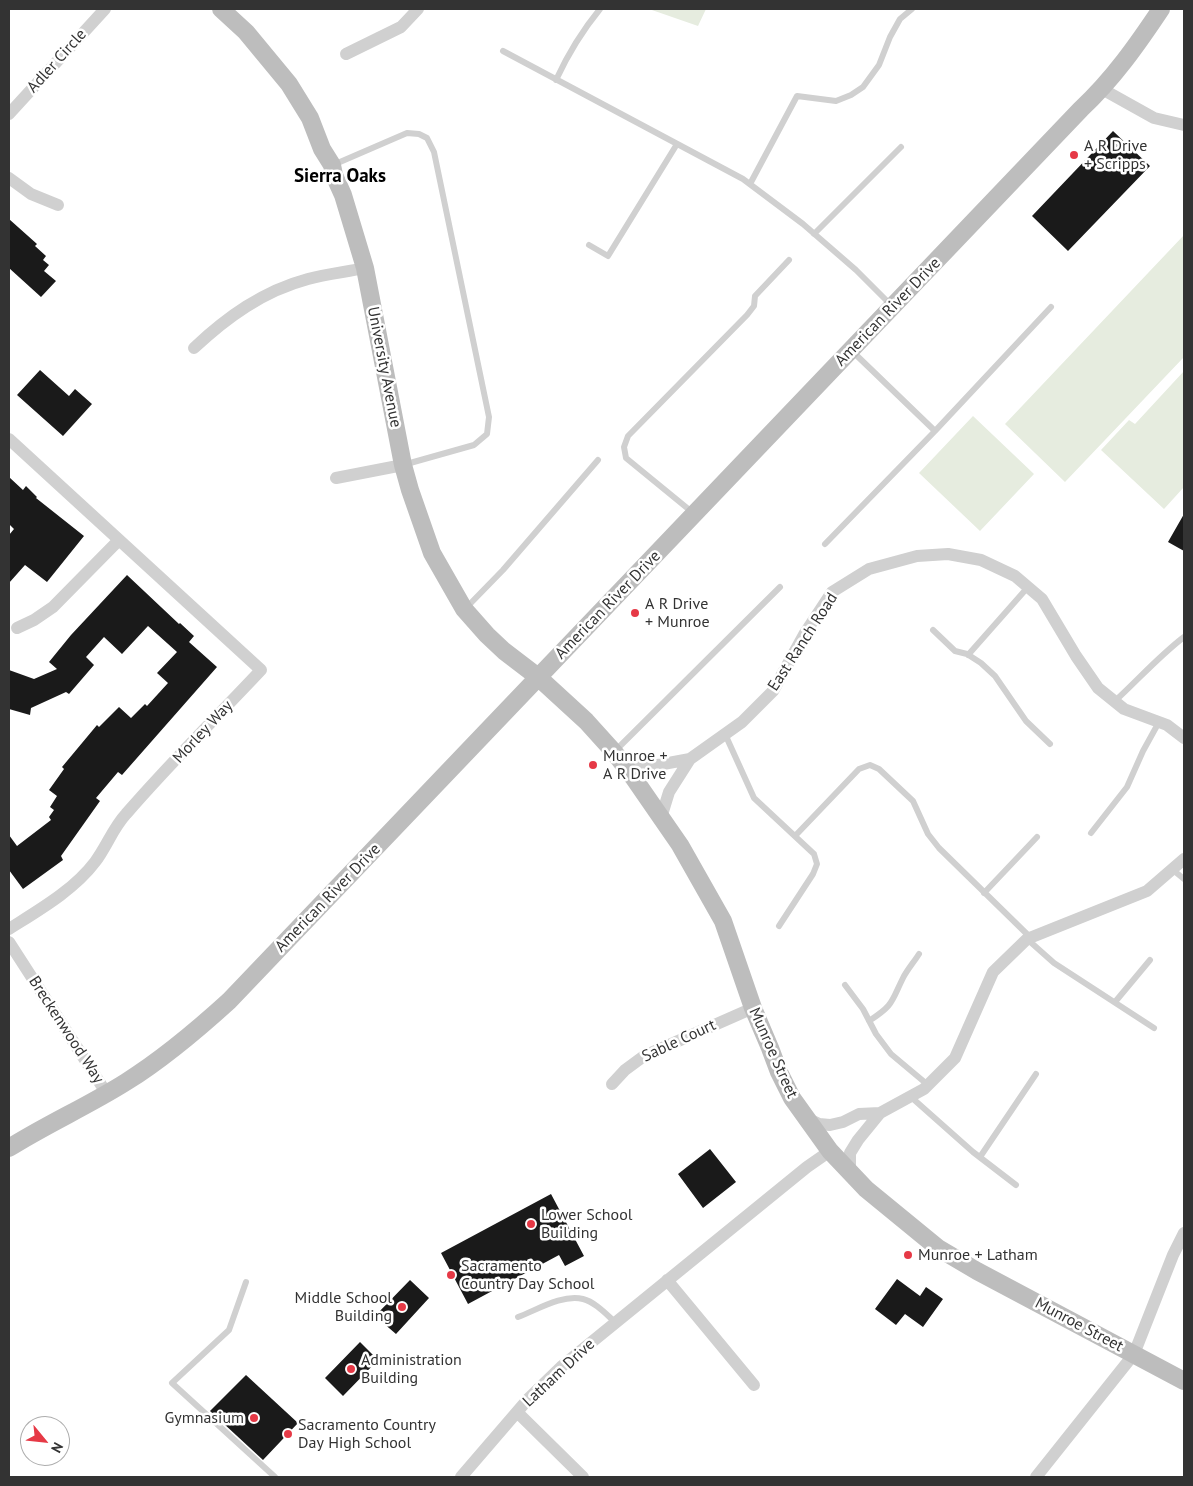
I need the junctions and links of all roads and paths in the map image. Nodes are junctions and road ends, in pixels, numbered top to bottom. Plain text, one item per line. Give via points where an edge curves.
1 (105, 9) edge
2 (221, 9) edge
3 (418, 9) edge
4 (600, 9) edge
5 (912, 9) edge
6 (1161, 9) edge
7 (503, 51) dead end
8 (346, 54) dead end
9 (556, 80) junction
10 (1102, 89) junction
11 (9, 114) edge
12 (1184, 125) edge
13 (677, 144) junction
14 (901, 147) dead end
15 (332, 165) junction
16 (9, 178) edge
17 (750, 184) junction
18 (58, 205) dead end
19 (814, 234) junction
20 (589, 245) dead end
21 (789, 260) dead end
22 (365, 268) junction
23 (893, 306) junction
24 (1051, 307) dead end
25 (194, 348) dead end
26 (851, 350) junction
27 (934, 431) junction
28 (9, 439) edge
29 (598, 460) dead end
30 (403, 466) junction
31 (336, 478) dead end
32 (695, 514) junction
33 (119, 540) junction
34 (825, 544) dead end
35 (780, 587) dead end
36 (1028, 587) junction
37 (464, 609) junction
38 (17, 628) dead end
39 (932, 630) dead end
40 (1184, 637) edge
41 (968, 655) junction
42 (538, 677) junction
43 (1115, 701) junction
44 (1159, 722) junction
45 (725, 734) junction
46 (1184, 738) edge
47 (1050, 744) dead end
48 (618, 758) junction
49 (690, 759) junction
50 (661, 818) junction
51 (1091, 833) dead end
52 (795, 836) junction
53 (1037, 837) dead end
54 (1184, 859) edge
55 (1173, 870) junction
56 (1184, 878) edge
57 (984, 893) junction
58 (779, 926) dead end
59 (9, 929) edge
60 (1029, 938) junction
61 (9, 942) edge
62 (919, 954) dead end
63 (1150, 960) dead end
64 (845, 985) dead end
65 (1115, 1002) junction
66 (752, 1008) junction
67 (869, 1020) junction
68 (1154, 1028) dead end
69 (1036, 1074) dead end
70 (612, 1084) dead end
71 (928, 1085) junction
72 (107, 1094) junction
73 (911, 1096) junction
74 (880, 1113) junction
75 (806, 1118) junction
76 (9, 1148) edge
77 (830, 1151) junction
78 (980, 1157) junction
79 (850, 1172) junction
80 (1016, 1185) dead end
81 (1184, 1233) edge
82 (667, 1280) junction
83 (246, 1282) dead end
84 (518, 1317) dead end
85 (615, 1322) junction
86 (1134, 1354) junction
87 (1184, 1381) edge
88 (754, 1385) dead end
89 (517, 1412) junction
90 (275, 1477) edge
91 (461, 1477) edge
92 (583, 1477) edge
93 (1036, 1477) edge

1 - 11 street, Adler Circle
2 - 15 street, University Avenue via 246,32 289,84 310,118
3 - 8 street via 401,27
4 - 9 lane via 568,54
5 - 17 lane via 900,19 879,65 863,87 836,102 797,96
6 - 10 street, American River Drive
7 - 9 lane
9 - 13 lane
10 - 12 street via 1154,118
10 - 23 street, American River Drive
13 - 17 lane
13 - 20 lane via 608,256
14 - 19 lane
15 - 22 street, University Avenue
15 - 30 lane via 407,134 428,138 434,152 489,426 487,434 474,445
16 - 18 street via 31,194
17 - 19 lane
19 - 23 lane
21 - 32 lane via 755,296 754,306 747,315 628,436 624,447 626,458
22 - 25 street via 309,278 260,298 215,328
22 - 30 street, University Avenue
23 - 26 street, American River Drive
24 - 27 lane
26 - 27 lane
26 - 32 street, American River Drive
27 - 34 lane
28 - 33 street, Morley Way
29 - 37 lane via 503,570
30 - 31 street
30 - 37 street, University Avenue via 432,553
32 - 42 street, American River Drive
33 - 38 street via 53,607
33 - 59 street, Morley Way via 261,670 124,815 87,872
35 - 48 lane
36 - 41 lane
36 - 43 street, East Ranch Road via 1042,599 1098,688
36 - 45 street, East Ranch Road via 1015,576 981,560 948,554 917,556 869,569 832,592 773,691
37 - 42 street, University Avenue via 504,651
39 - 41 lane via 955,651
40 - 43 lane
41 - 47 lane via 994,676 1026,721
42 - 48 street, Munroe Street via 586,721
42 - 72 street, American River Drive via 229,1001 158,1061
43 - 44 street, East Ranch Road via 1124,709
44 - 46 street, East Ranch Road
44 - 51 lane via 1127,787
45 - 49 street, East Ranch Road
45 - 52 lane via 754,798
48 - 49 street, East Ranch Road via 638,767
48 - 50 street, Munroe Street
49 - 50 street, East Ranch Road via 670,792
50 - 66 street, Munroe Street via 723,922
52 - 57 lane via 859,769 870,765 879,769 913,801 924,827 939,848
52 - 58 lane via 814,854 818,864
53 - 57 lane
54 - 55 street
55 - 56 lane
55 - 60 street via 1147,891
57 - 60 lane
60 - 65 lane via 1054,963
60 - 71 street via 993,972 955,1058
61 - 72 street, Breckenwood Way
62 - 67 lane via 903,977 894,1000 884,1012
63 - 65 lane
64 - 67 lane
65 - 68 lane
66 - 70 street, Sable Court via 644,1056
66 - 75 street, Munroe Street via 779,1072
67 - 71 lane via 891,1054
69 - 78 lane
71 - 73 street
72 - 76 street, American River Drive
73 - 74 street
73 - 78 lane
74 - 75 street via 859,1114 830,1125
74 - 79 street via 850,1153
75 - 77 street, Munroe Street
77 - 79 street, Munroe Street
77 - 82 street, Latham Drive
78 - 80 lane
79 - 86 street, Munroe Street via 938,1248
81 - 86 street
82 - 85 street, Latham Drive
82 - 88 street
83 - 90 lane via 229,1330 172,1382
84 - 85 lane via 564,1299 584,1299
85 - 89 street, Latham Drive via 560,1367
86 - 87 street, Munroe Street
86 - 93 street
89 - 91 street, Latham Drive
89 - 92 street

